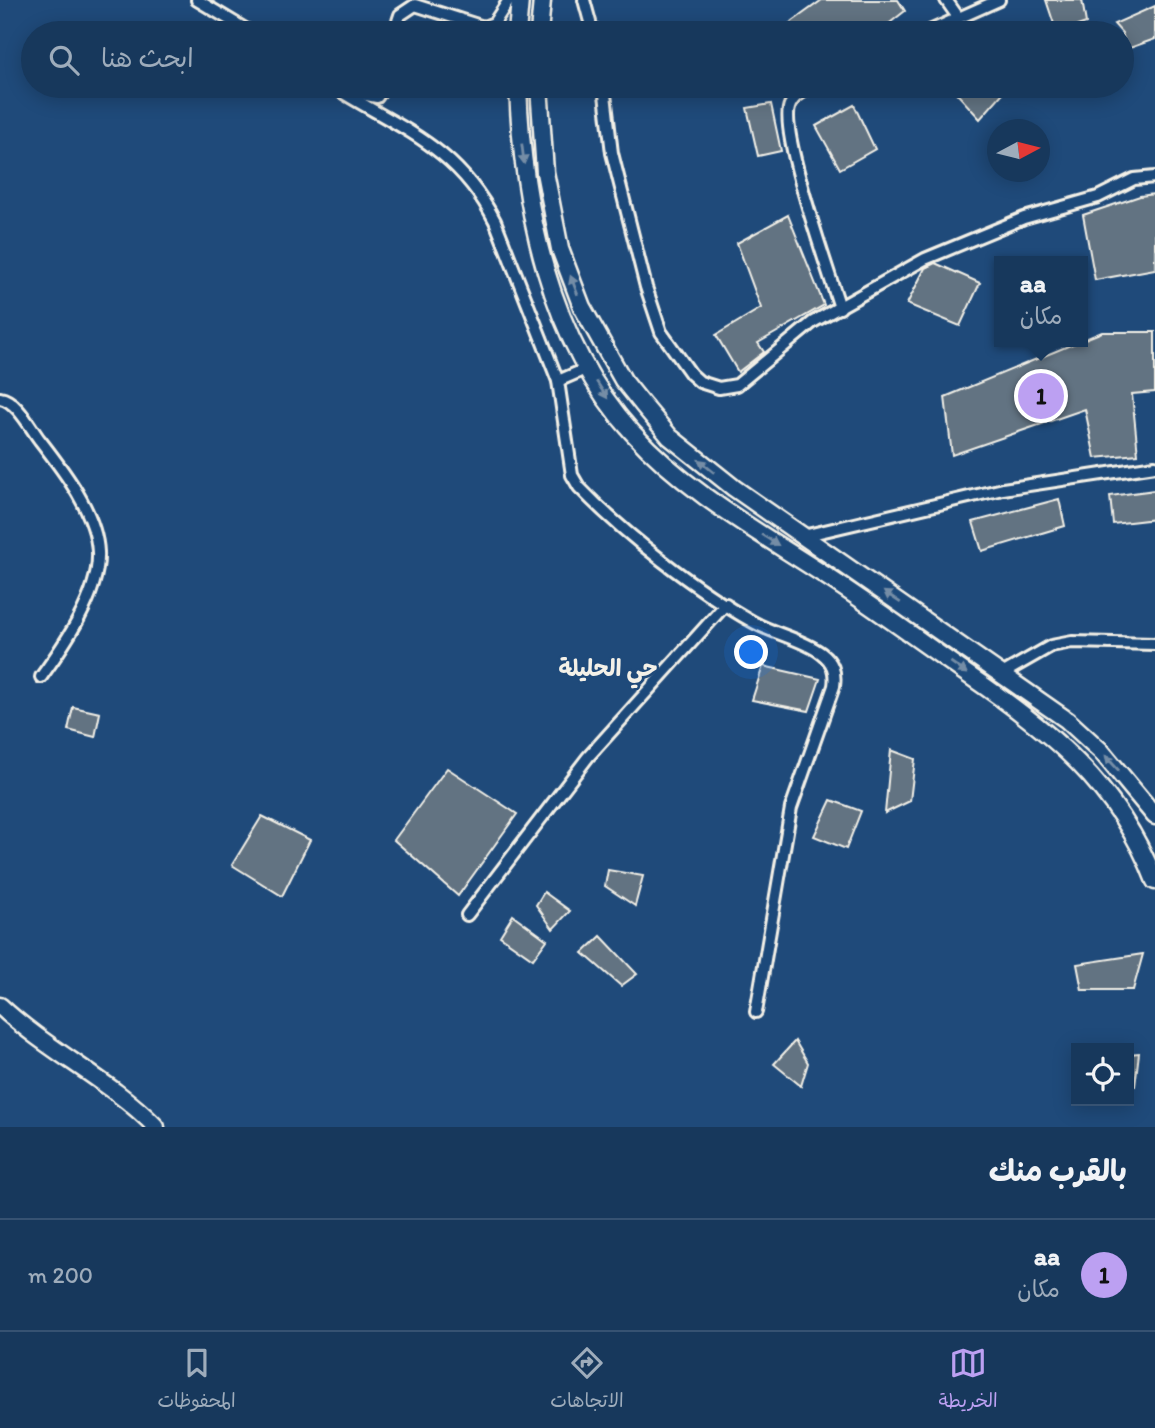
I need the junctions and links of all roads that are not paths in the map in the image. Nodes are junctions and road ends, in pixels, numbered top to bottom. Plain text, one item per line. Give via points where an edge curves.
1 (197, 0) edge
2 (509, 0) edge
3 (520, 0) edge
4 (542, 0) edge
5 (946, 0) edge
6 (999, 0) edge
7 (587, 1) edge
8 (958, 18) junction
9 (232, 21) edge
10 (398, 21) edge
11 (465, 21) edge
12 (495, 21) edge
13 (518, 21) edge
14 (540, 21) edge
15 (591, 21) edge
16 (951, 21) edge
17 (354, 98) edge
18 (519, 98) edge
19 (540, 98) edge
20 (605, 98) edge
21 (795, 98) edge
22 (1155, 177) edge
23 (840, 308) junction
24 (588, 368) junction
25 (558, 381) junction
26 (0, 398) edge
27 (1155, 467) edge
28 (803, 536) junction
29 (726, 604) junction
30 (1155, 644) edge
31 (1002, 674) junction
32 (41, 677) dead end
33 (1155, 816) edge
34 (1155, 881) edge
35 (467, 915) dead end
36 (0, 1006) edge
37 (756, 1012) dead end
38 (156, 1127) edge

1 - 9 street
2 - 12 street
3 - 13 main road
4 - 14 main road
5 - 8 street
6 - 8 street
7 - 15 street
8 - 16 street
10 - 11 street via 415,5
17 - 25 street via 452,160 467,176 495,221
18 -> 24 main road via 526,181 538,244 552,293
28 -> 19 main road via 670,437 623,380 582,307 560,249 545,172
20 - 23 street via 612,153 646,287 661,332 691,374 710,386 728,388 813,322
21 - 23 street via 790,104 789,135
22 - 23 street via 1134,178 1098,197 967,240
24 - 25 street
24 -> 34 main road via 631,432 708,498 1031,717 1091,776 1114,806
25 - 29 street via 574,480 654,554
26 - 32 street via 12,403 50,453 78,496 96,541 96,570 71,635
27 - 28 street via 1003,489
31 -> 28 main road
29 - 35 street via 588,757
29 - 37 street via 765,629 822,653 835,671 834,686 791,808
30 - 31 street via 1072,642 1051,646
33 -> 31 main road via 1102,752
36 - 38 main road

